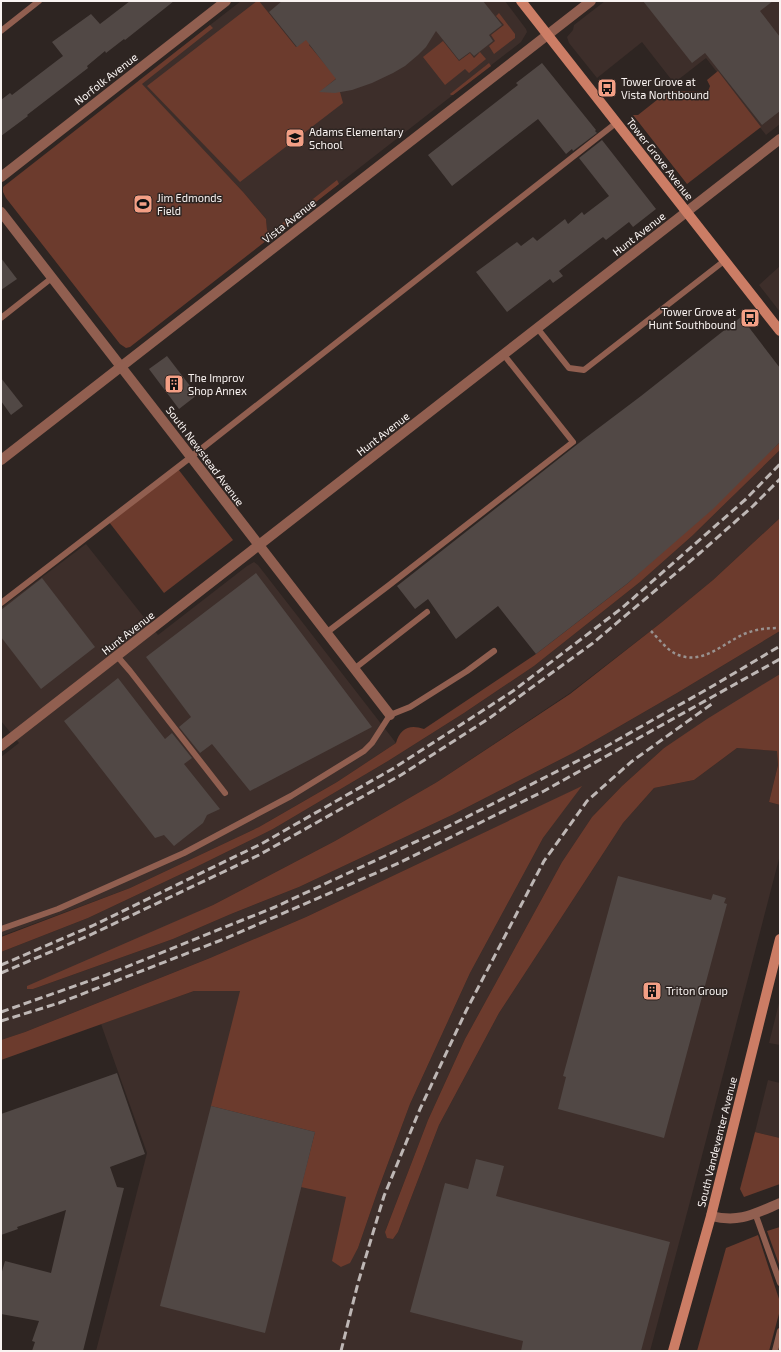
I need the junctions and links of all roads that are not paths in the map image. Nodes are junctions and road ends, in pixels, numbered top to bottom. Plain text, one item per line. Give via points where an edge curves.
1 (39, 1) edge
2 (226, 1) edge
3 (521, 1) edge
4 (591, 1) edge
5 (1, 31) edge
6 (548, 34) junction
7 (616, 123) junction
8 (780, 139) edge
9 (1, 177) edge
10 (1, 212) edge
11 (686, 213) junction
12 (724, 260) junction
13 (53, 277) junction
14 (1, 318) edge
15 (538, 329) junction
16 (780, 332) edge
17 (504, 355) junction
18 (122, 367) junction
19 (191, 456) junction
20 (1, 460) edge
21 (259, 546) junction
22 (1, 603) edge
23 (427, 612) dead end
24 (326, 633) junction
25 (494, 651) dead end
26 (117, 656) junction
27 (354, 669) junction
28 (390, 715) junction
29 (1, 746) edge
30 (225, 794) dead end
31 (1, 929) edge
32 (780, 939) edge
33 (780, 1203) edge
34 (755, 1213) junction
35 (711, 1216) junction
36 (780, 1283) edge
37 (780, 1331) edge
38 (673, 1351) edge
39 (775, 1351) edge

1 - 5 lane
2 - 9 street, Norfolk Avenue
3 - 6 street, Tower Grove Avenue
4 - 6 street, Vista Avenue
6 - 7 street, Tower Grove Avenue
6 - 18 street, Vista Avenue
7 - 11 street, Tower Grove Avenue
7 - 19 lane
8 - 11 street, Hunt Avenue
10 - 13 street, South Newstead Avenue
11 - 12 street, Tower Grove Avenue
11 - 15 street, Hunt Avenue
12 - 15 lane via 584,370 568,368
12 - 16 street, Tower Grove Avenue
13 - 14 lane
13 - 18 street, South Newstead Avenue
15 - 17 street, Hunt Avenue
17 - 21 street, Hunt Avenue
17 - 24 lane via 573,442
18 - 19 street, South Newstead Avenue
18 - 20 street, Vista Avenue
19 - 21 street, South Newstead Avenue
19 - 22 lane
21 - 24 street, South Newstead Avenue
21 - 26 street, Hunt Avenue
23 - 27 lane
24 - 27 street, South Newstead Avenue
25 - 28 lane via 410,707
26 - 29 street, Hunt Avenue
26 - 30 lane
27 - 28 street, South Newstead Avenue
28 - 31 lane via 364,751 291,796 184,853 58,909
32 - 35 street, South Vandeventer Avenue
33 - 34 street
34 - 35 street via 731,1220
34 - 36 lane
35 - 38 street, South Vandeventer Avenue
37 - 39 lane

